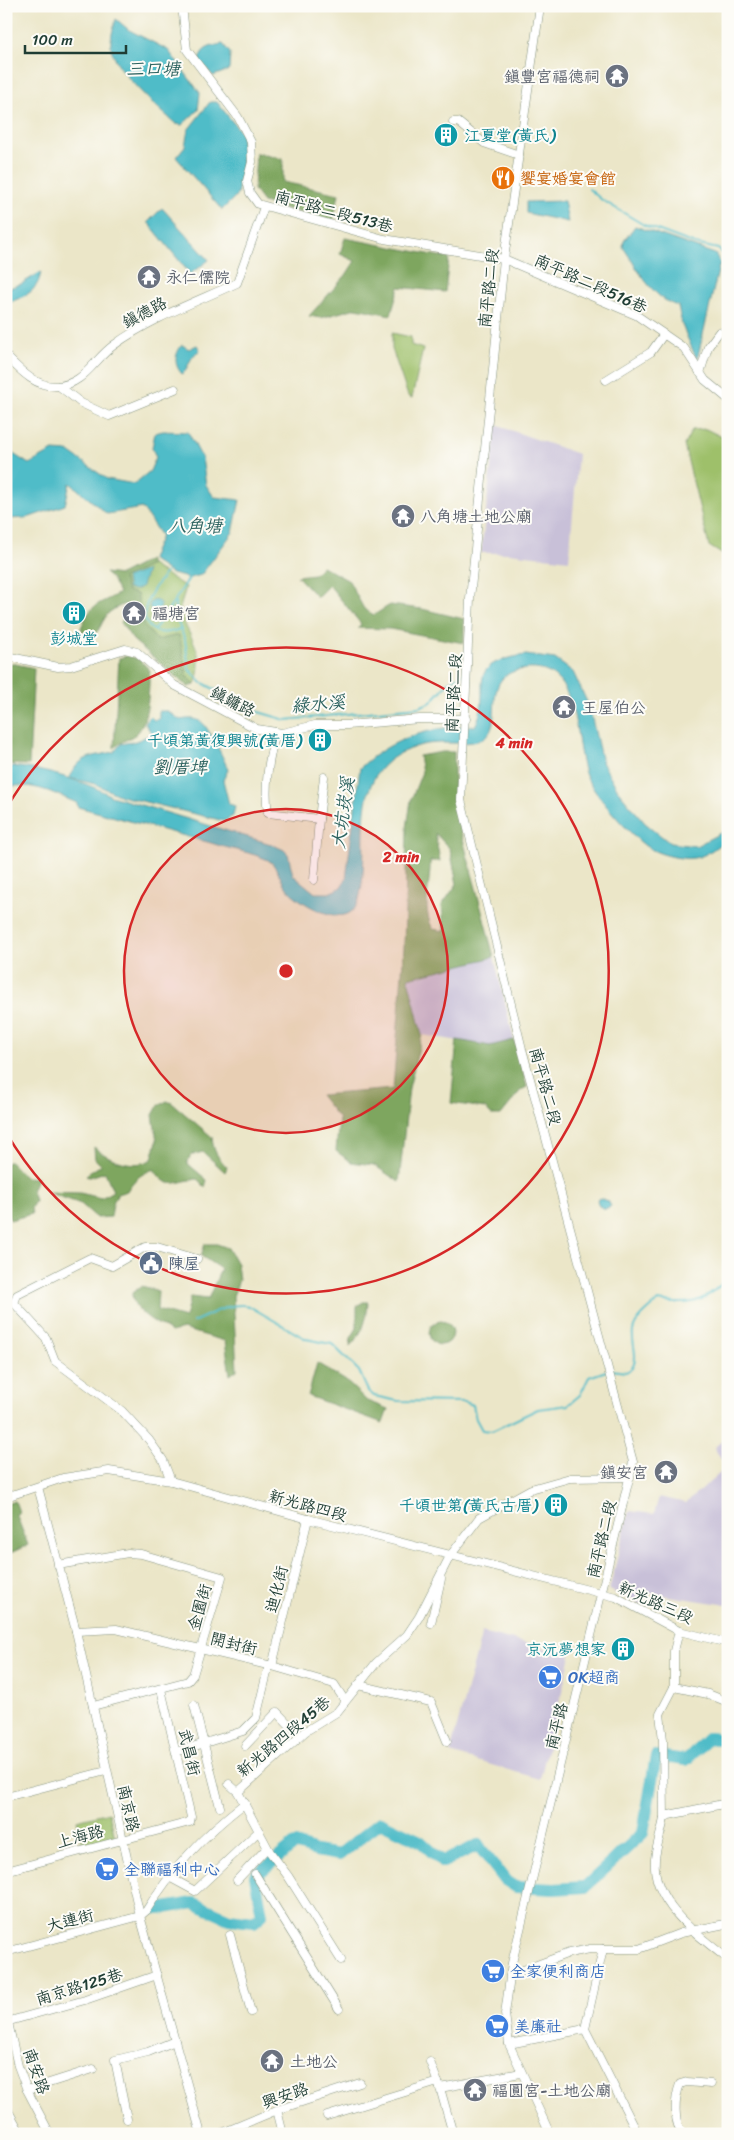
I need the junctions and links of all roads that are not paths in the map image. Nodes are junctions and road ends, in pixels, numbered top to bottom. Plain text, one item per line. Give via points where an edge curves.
1 (182, 6) edge
2 (540, 6) edge
3 (453, 122) dead end
4 (520, 155) junction
5 (264, 206) junction
6 (504, 260) junction
7 (719, 332) dead end
8 (664, 334) junction
9 (6, 356) edge
10 (700, 373) junction
11 (606, 380) dead end
12 (59, 386) junction
13 (175, 389) dead end
14 (728, 399) edge
15 (6, 656) edge
16 (466, 722) junction
17 (276, 732) junction
18 (324, 777) dead end
19 (319, 819) junction
20 (314, 880) dead end
21 (197, 1259) dead end
22 (630, 1477) junction
23 (171, 1480) junction
24 (38, 1487) junction
25 (6, 1497) edge
26 (308, 1520) junction
27 (450, 1556) junction
28 (58, 1565) junction
29 (443, 1570) junction
30 (602, 1594) junction
31 (431, 1623) dead end
32 (76, 1631) junction
33 (679, 1631) junction
34 (728, 1643) edge
35 (202, 1649) junction
36 (271, 1666) junction
37 (358, 1685) junction
38 (674, 1687) junction
39 (161, 1689) junction
40 (345, 1701) junction
41 (728, 1702) edge
42 (194, 1705) dead end
43 (93, 1706) junction
44 (300, 1736) junction
45 (446, 1741) dead end
46 (205, 1744) junction
47 (245, 1746) dead end
48 (176, 1752) junction
49 (106, 1771) junction
50 (229, 1784) dead end
51 (238, 1792) junction
52 (6, 1797) edge
53 (728, 1803) edge
54 (245, 1804) junction
55 (220, 1807) dead end
56 (664, 1818) junction
57 (190, 1822) joint
58 (259, 1831) junction
59 (122, 1839) junction
60 (268, 1850) junction
61 (6, 1871) edge
62 (255, 1874) dead end
63 (169, 1877) junction
64 (237, 1880) dead end
65 (140, 1916) junction
66 (728, 1921) edge
67 (692, 1931) junction
68 (230, 1935) dead end
69 (603, 1949) junction
70 (6, 1952) edge
71 (728, 1959) edge
72 (341, 1960) dead end
73 (156, 1975) junction
74 (510, 1975) junction
75 (339, 2009) dead end
76 (251, 2012) dead end
77 (7, 2019) edge
78 (585, 2029) junction
79 (175, 2041) junction
80 (509, 2044) junction
81 (430, 2062) dead end
82 (93, 2068) dead end
83 (521, 2074) junction
84 (360, 2083) dead end
85 (711, 2084) dead end
86 (440, 2085) junction
87 (27, 2090) junction
88 (6, 2108) edge
89 (277, 2110) junction
90 (326, 2116) dead end
91 (8, 2117) edge
92 (127, 2118) dead end
93 (450, 2133) edge
94 (21, 2134) edge
95 (50, 2134) edge
96 (201, 2134) edge
97 (220, 2134) edge
98 (283, 2134) edge
99 (550, 2134) edge
100 (638, 2134) edge
101 (684, 2134) edge

1 - 5 street, 南平路二段513巷 via 187,50 238,117 251,142 252,162 247,181 250,193 258,204
2 - 4 street, 南平路二段
3 - 4 street via 458,122 484,143
4 - 6 street, 南平路二段
5 - 6 street, 南平路二段513巷 via 384,239
5 - 12 street, 鎮德路 via 237,283 157,319 112,346 76,382
6 - 8 street, 南平路二段516巷 via 636,315
6 - 16 street, 南平路二段 via 470,599
7 - 10 street via 708,347
8 - 10 street, 南平路二段516巷 via 684,348
8 - 11 street via 651,352
9 - 12 street via 24,374 39,382
10 - 14 street, 南平路二段516巷
12 - 13 street via 82,403 109,416
15 - 17 street, 鎮鏞路 via 65,667 125,649 137,652 174,685 196,698 258,729
16 - 17 street, 鎮鏞路 via 420,719 315,725
16 - 22 street, 南平路二段 via 461,800 522,1049 633,1462
17 - 19 street via 271,751 268,813
18 - 19 street
19 - 20 street
21 - 23 street via 157,1247 145,1247 112,1266 90,1258 17,1295 14,1303 46,1338 55,1361 122,1411 149,1440 163,1460
22 - 27 street, 新光路四段45巷 via 570,1478 531,1489 479,1518
22 - 30 street, 南平路二段
23 - 24 street, 新光路四段 via 109,1470 64,1478
23 - 26 street, 新光路四段
24 - 25 street, 新光路四段
24 - 28 street, 南京路
26 - 27 street, 新光路四段
26 - 36 street, 迪化街
27 - 29 street, 新光路四段45巷
27 - 30 street, 新光路四段
28 - 32 street, 南京路
28 - 35 street, 金園街 via 141,1554 222,1577
29 - 31 street
29 - 37 street, 新光路四段45巷 via 407,1635 376,1663
30 - 33 street, 新光路三段 via 616,1597
30 - 74 street, 南平路
32 - 35 street, 開封街 via 116,1629
32 - 43 street, 南京路
33 - 34 street, 新光路三段
33 - 38 street via 674,1650
35 - 36 street, 開封街
35 - 39 street, 金園街 via 188,1681
36 - 40 street, 開封街 via 334,1684
36 - 46 street, 迪化街 via 256,1718 243,1731
37 - 40 street, 新光路四段45巷
37 - 45 street via 431,1702
38 - 41 street
38 - 56 street via 660,1714
39 - 43 street, 金園街
39 - 48 street, 武昌街
40 - 44 street, 新光路四段45巷 via 336,1712
42 - 46 street
43 - 49 street, 南京路
44 - 47 street via 277,1712
44 - 51 street, 新光路四段45巷
46 - 48 street, 迪化街
46 - 55 street
48 - 57 street, 武昌街
49 - 52 street
49 - 59 street, 南京路
50 - 51 street, 新光路四段45巷
51 - 54 street, 新光路四段45巷
53 - 56 street
54 - 58 street, 新光路四段45巷
54 - 63 street via 232,1813
56 - 67 street via 655,1859 656,1871 672,1910
57 - 59 street, 上海路
58 - 60 street, 新光路四段45巷
58 - 63 street via 195,1891
59 - 61 street, 上海路
59 - 65 street, 南京路
60 - 64 street
60 - 72 street, 新光路四段45巷
62 - 75 street
63 - 65 street
65 - 70 street, 大連街
65 - 73 street, 南京路
66 - 67 street
67 - 69 street via 639,1949
67 - 71 street
68 - 76 street
69 - 74 street via 569,1953
69 - 78 street
73 - 77 street, 南京路125巷 via 84,2000
73 - 79 street, 南京路
74 - 80 street via 505,2014
77 - 87 street, 南安路
78 - 80 street
78 - 100 street
79 - 92 street via 115,2060
79 - 96 street, 南京路
80 - 83 street
81 - 86 street
82 - 87 street
83 - 86 street
83 - 99 street
84 - 89 street, 興安路
85 - 101 street via 680,2084 676,2118
86 - 90 street
86 - 93 street
87 - 95 street, 南安路
88 - 91 street
89 - 97 street, 興安路
89 - 98 street
91 - 94 street

